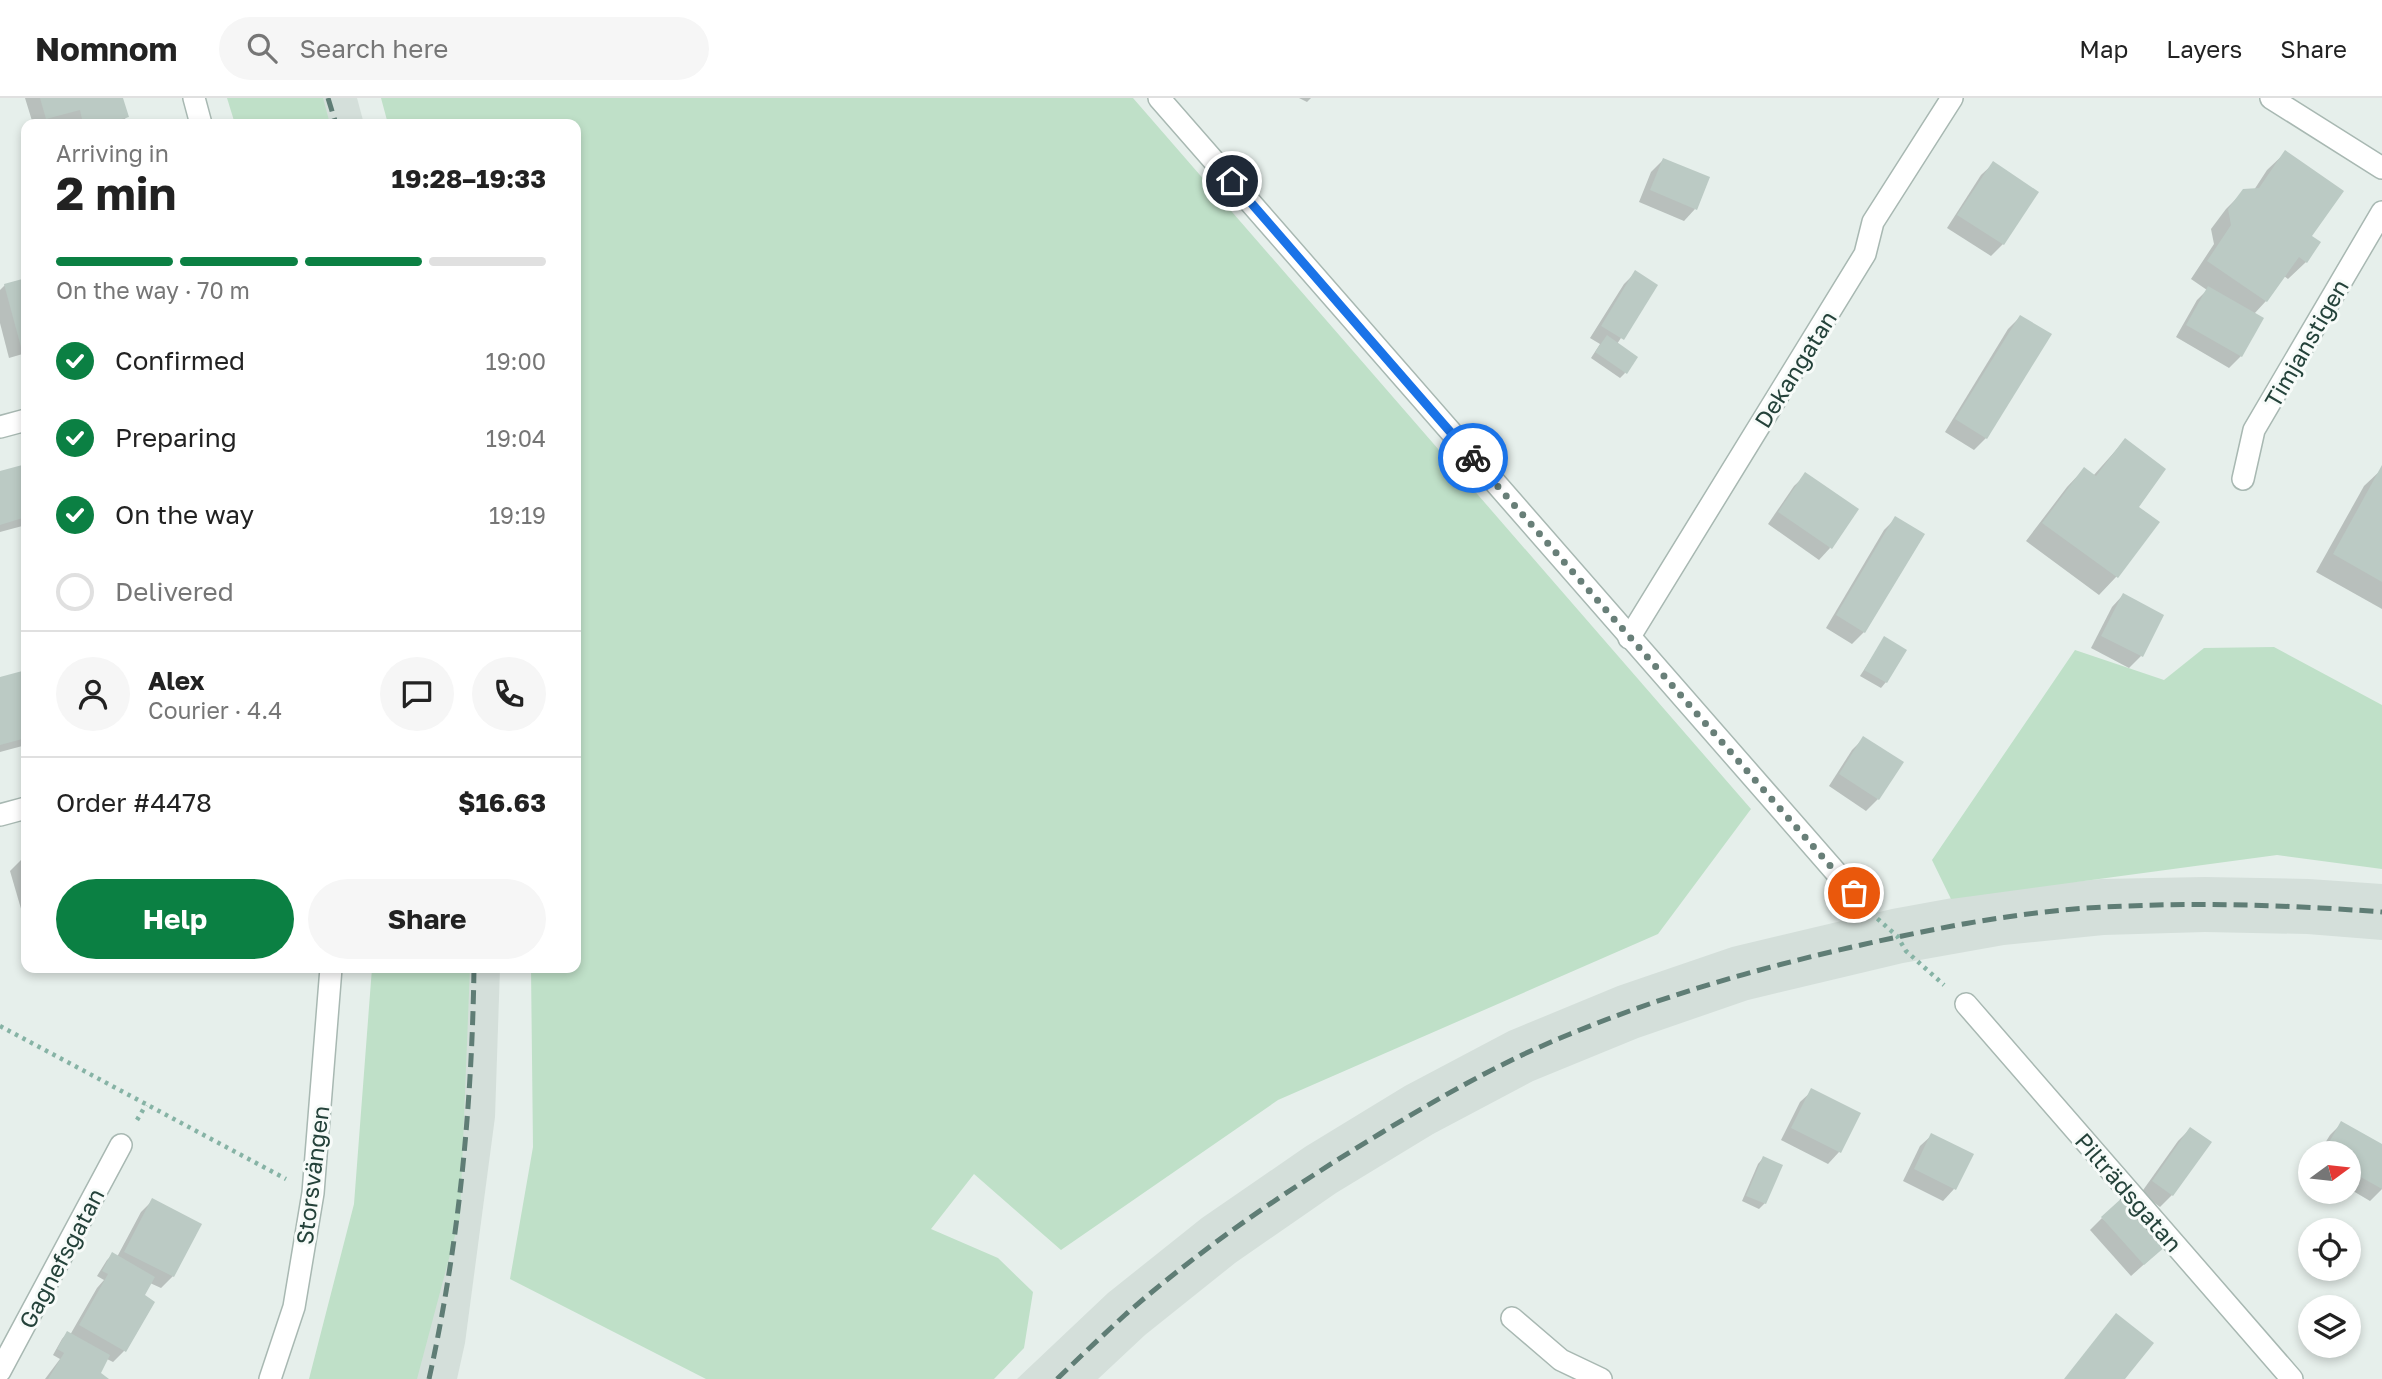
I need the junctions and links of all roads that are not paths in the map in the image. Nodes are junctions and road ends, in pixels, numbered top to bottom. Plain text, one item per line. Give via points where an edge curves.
1 (194, 98) edge
2 (1159, 98) edge
3 (1952, 98) edge
4 (2272, 98) edge
5 (200, 119) edge
6 (2382, 168) edge
7 (2382, 212) edge
8 (21, 421) edge
9 (0, 427) edge
10 (2243, 479) dead end
11 (1629, 638) junction
12 (21, 809) edge
13 (0, 815) edge
14 (1854, 893) road end
15 (331, 973) edge
16 (1966, 1004) road end
17 (121, 1145) dead end
18 (1512, 1318) dead end
19 (0, 1371) edge
20 (2278, 1374) edge
21 (270, 1379) edge
22 (1601, 1379) edge

1 - 5 street
2 - 11 street
3 - 11 street, Dekangatan via 1873,222 1865,254
4 - 6 street
7 - 10 street, Timjanstigen via 2254,430
8 - 9 street
11 - 14 street
12 - 13 street
15 - 21 street, Storsvängen via 313,1193 294,1307
16 - 20 street, Pilträdsgatan
17 - 19 street, Gagnefsgatan
18 - 22 street via 1561,1360

